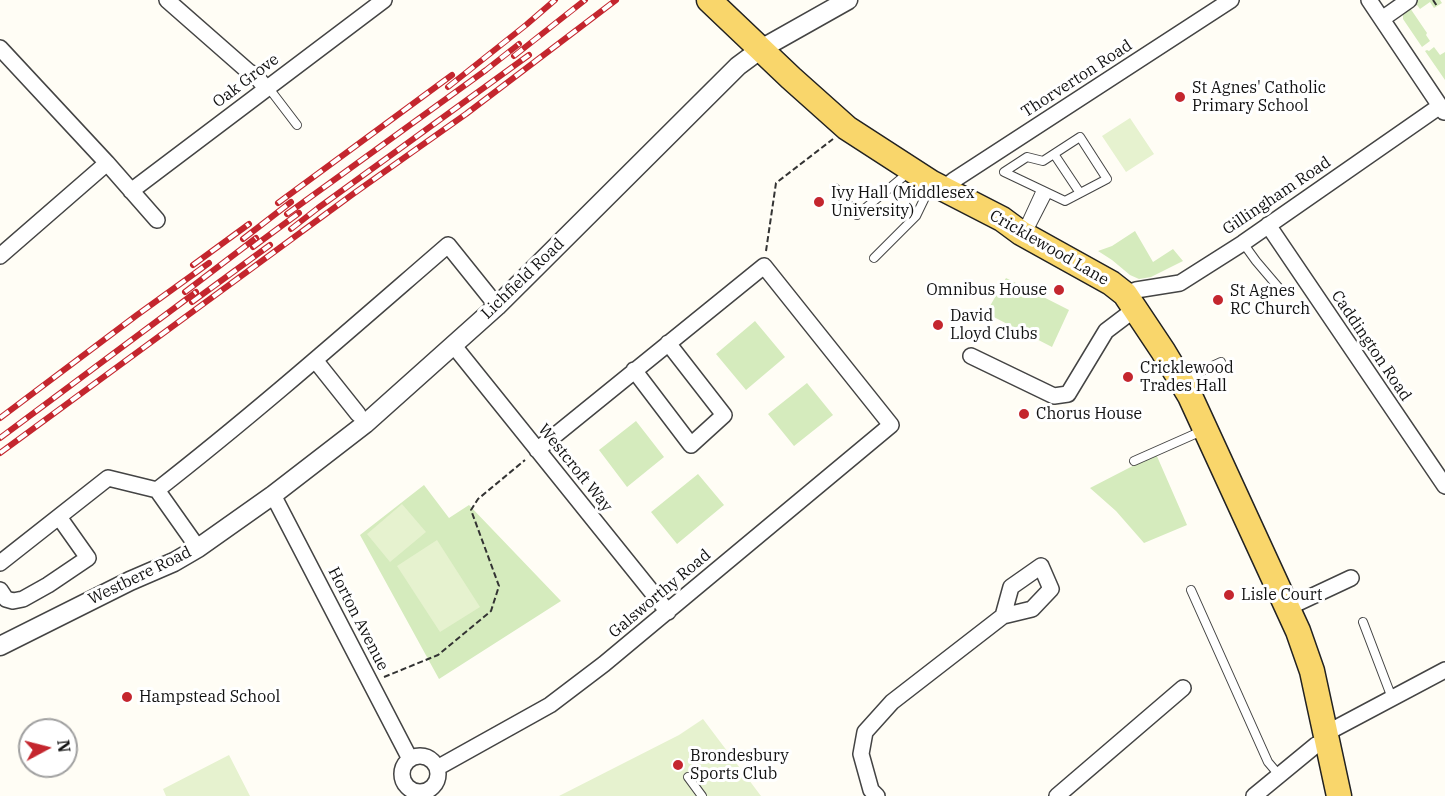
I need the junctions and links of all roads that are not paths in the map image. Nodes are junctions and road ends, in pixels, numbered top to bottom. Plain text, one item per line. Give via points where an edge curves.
1 (384, 0) edge
2 (709, 0) edge
3 (848, 0) edge
4 (1231, 0) edge
5 (1369, 0) edge
6 (1410, 0) edge
7 (176, 3) edge
8 (1382, 19) junction
9 (0, 48) edge
10 (761, 49) junction
11 (267, 87) junction
12 (1442, 110) edge
13 (297, 125) dead end
14 (1054, 154) junction
15 (108, 163) junction
16 (929, 180) junction
17 (835, 188) dead end
18 (131, 191) junction
19 (1044, 191) junction
20 (1080, 193) junction
21 (157, 220) dead end
22 (1268, 225) junction
23 (1024, 235) junction
24 (1243, 243) junction
25 (0, 256) edge
26 (874, 258) dead end
27 (1279, 288) dead end
28 (1130, 301) junction
29 (497, 306) junction
30 (668, 343) junction
31 (454, 346) junction
32 (971, 356) dead end
33 (315, 360) junction
34 (1221, 362) dead end
35 (634, 370) junction
36 (1181, 380) junction
37 (358, 414) dead end
38 (1205, 429) junction
39 (537, 450) junction
40 (1134, 461) dead end
41 (1445, 486) edge
42 (157, 490) junction
43 (273, 495) junction
44 (59, 517) junction
45 (198, 548) junction
46 (0, 563) edge
47 (1351, 578) dead end
48 (0, 590) edge
49 (1191, 590) dead end
50 (1287, 608) junction
51 (668, 612) junction
52 (1003, 616) dead end
53 (1363, 622) dead end
54 (0, 646) edge
55 (1445, 670) edge
56 (1183, 688) dead end
57 (1392, 698) junction
58 (1325, 737) junction
59 (410, 759) junction
60 (437, 768) junction
61 (1279, 775) junction
62 (688, 777) dead end
63 (702, 796) edge
64 (876, 796) edge
65 (1057, 796) edge
66 (1254, 796) edge
67 (1339, 796) edge

1 - 11 street, Oak Grove
2 - 10 main road, Cricklewood Lane
3 - 10 street, Lichfield Road
4 - 16 street, Thorverton Road via 954,180
5 - 8 street
6 - 8 street
7 - 11 street
8 - 12 street
9 - 15 street
10 - 16 main road, Cricklewood Lane via 848,128
10 - 29 street, Lichfield Road via 738,66
11 - 13 lane
11 - 18 street, Oak Grove
12 - 22 street, Gillingham Road
14 - 19 lane via 1043,161 1027,157 1004,172
14 - 20 lane
14 - 20 lane via 1080,137 1107,179
15 - 18 street
15 - 25 street
16 - 17 lane via 857,215
16 - 23 main road, Cricklewood Lane
16 - 26 lane via 916,216
18 - 21 street
19 - 20 lane via 1065,201
19 - 23 lane
22 - 24 street, Gillingham Road
22 - 41 street, Caddington Road
23 - 28 main road, Cricklewood Lane via 1111,283
24 - 27 lane
24 - 28 street, Gillingham Road via 1180,283 1136,290
28 - 32 street via 1106,331 1068,394 1054,396
28 - 36 main road, Cricklewood Lane
29 - 31 street, Lichfield Road
29 - 33 street via 448,245
30 - 35 street
30 - 35 street via 724,415 691,445
30 - 51 street, Galsworthy Road via 764,266 891,425
31 - 39 street, Westcroft Way
31 - 43 street, Lichfield Road via 365,424
33 - 37 street
33 - 42 street
34 - 36 lane
35 - 39 street
36 - 38 main road, Cricklewood Lane
38 - 40 lane
38 - 50 main road, Cricklewood Lane
39 - 51 street, Westcroft Way
42 - 44 street via 108,478
42 - 45 street
43 - 45 street, Westbere Road
43 - 59 street, Horton Avenue
44 - 46 street
44 - 48 street via 88,558 23,599 6,599
45 - 54 street, Westbere Road
47 - 50 street
49 - 61 lane via 1268,762
50 - 58 main road, Cricklewood Lane via 1309,662
51 - 60 street, Galsworthy Road via 550,705
52 - 64 street via 892,702 865,732 861,754
53 - 57 lane
55 - 57 street
56 - 65 street
57 - 58 street
58 - 61 street
58 - 67 main road, Cricklewood Lane
59 - 60 street via 425,757
59 - 60 street via 402,769 403,782 417,793 434,786
61 - 66 street
62 - 63 lane

